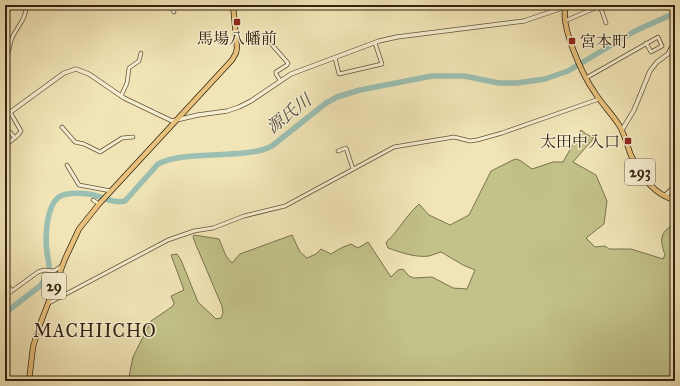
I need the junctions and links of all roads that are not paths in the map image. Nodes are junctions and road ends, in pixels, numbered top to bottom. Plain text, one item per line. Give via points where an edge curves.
1 (27, 5) edge
2 (125, 5) edge
3 (134, 5) edge
4 (170, 5) edge
5 (233, 5) edge
6 (564, 6) edge
7 (601, 6) edge
8 (174, 12) dead end
9 (566, 21) junction
10 (606, 24) dead end
11 (266, 38) dead end
12 (675, 41) edge
13 (375, 43) junction
14 (646, 43) junction
15 (141, 53) dead end
16 (335, 58) junction
17 (5, 59) edge
18 (586, 78) junction
19 (280, 80) junction
20 (121, 96) junction
21 (599, 99) junction
22 (10, 112) junction
23 (5, 116) edge
24 (176, 120) junction
25 (62, 127) dead end
26 (622, 130) junction
27 (5, 134) edge
28 (133, 137) dead end
29 (15, 138) junction
30 (5, 146) edge
31 (338, 151) dead end
32 (67, 165) dead end
33 (353, 169) junction
34 (675, 186) edge
35 (110, 192) junction
36 (665, 196) junction
37 (93, 200) dead end
38 (675, 200) edge
39 (101, 202) junction
40 (62, 266) junction
41 (5, 281) edge
42 (12, 291) junction
43 (5, 296) edge
44 (47, 304) junction
45 (29, 381) edge

1 - 17 street via 25,16 12,39
2 - 3 street via 127,8
4 - 8 street
5 - 24 main road, 29 via 237,48 235,55
6 - 9 main road, 293
6 - 13 street via 524,20 397,37
7 - 9 street
7 - 10 street
9 - 18 main road, 293 via 570,40
11 - 19 street via 288,63 276,72
12 - 26 street via 668,54 650,71 634,110
13 - 16 street
13 - 16 street via 382,64 339,74
14 - 14 street via 658,37 662,46 651,52
14 - 18 street
15 - 20 street via 139,62 129,68 127,83
16 - 19 street
18 - 21 main road, 293
19 - 24 street via 239,107
20 - 22 street via 89,74 76,69 64,73
20 - 24 street via 170,120
21 - 26 main road, 293
21 - 33 street via 477,140 454,138 394,147
22 - 23 street
22 - 29 street via 21,131
24 - 35 main road, 29
25 - 28 street via 75,142 100,152 122,138
26 - 36 main road, 293 via 639,170 650,185
27 - 29 street via 9,131
29 - 30 street
31 - 33 street via 346,148
32 - 35 street via 78,184
33 - 44 street via 285,206 168,240
34 - 36 main road
35 - 39 main road, 29
36 - 38 main road, 293
37 - 39 street
39 - 40 main road, 29 via 75,235
40 - 42 street via 54,271 38,272
40 - 44 main road, 29
41 - 42 street
42 - 43 street
44 - 45 main road, 29 via 35,338

